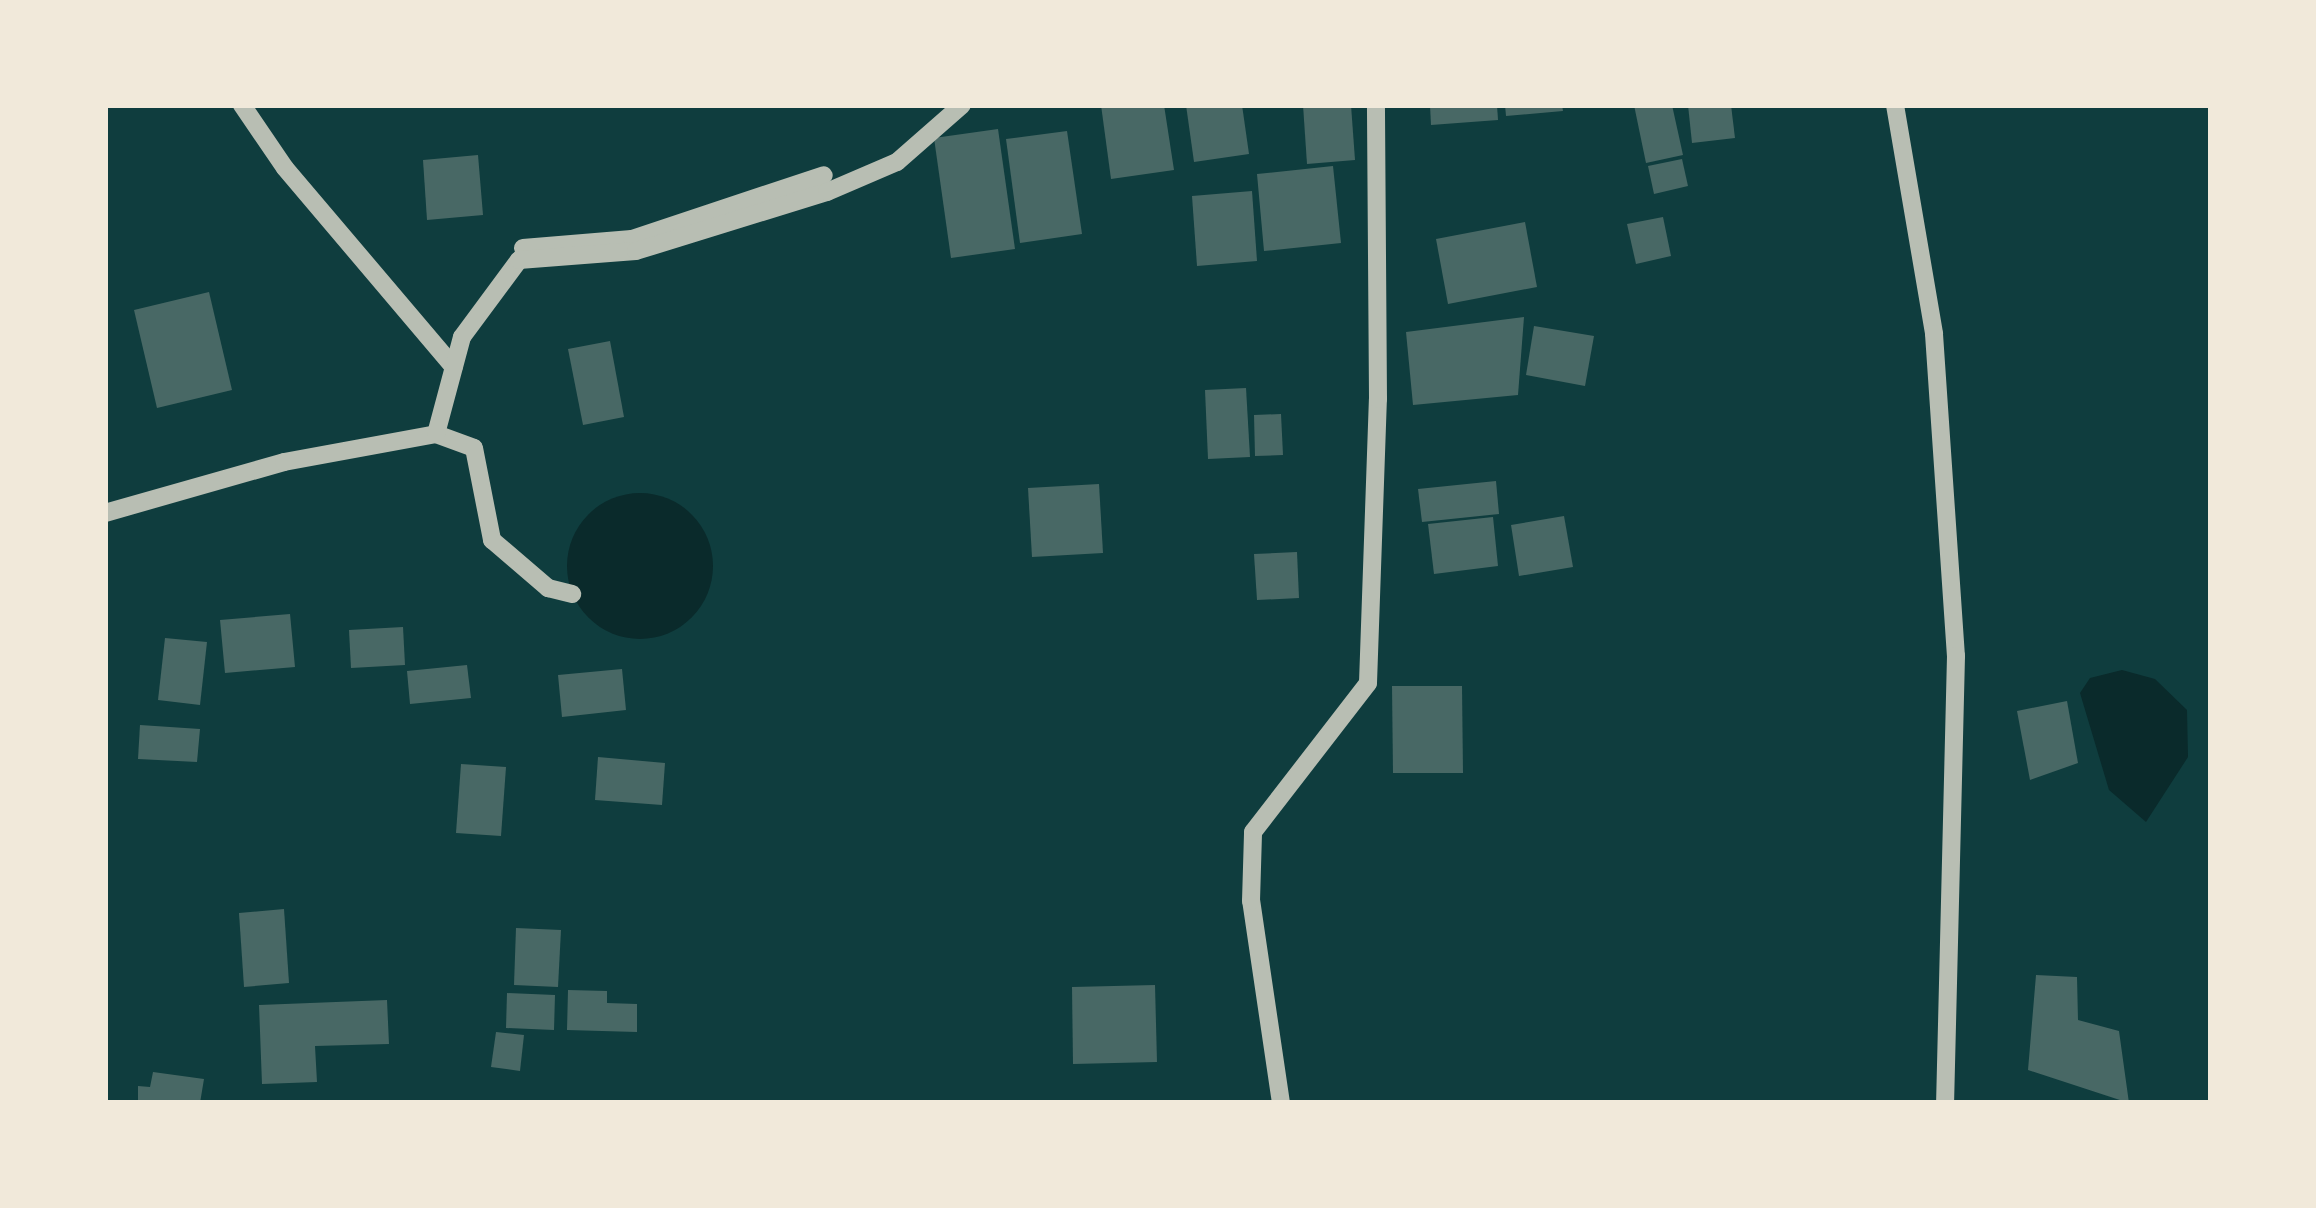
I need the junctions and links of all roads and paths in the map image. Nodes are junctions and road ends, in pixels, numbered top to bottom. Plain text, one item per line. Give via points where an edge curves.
1 (242, 105) edge
2 (962, 105) edge
3 (1376, 105) edge
4 (1895, 105) edge
5 (824, 176) dead end
6 (518, 249) dead end
7 (454, 367) junction
8 (436, 434) junction
9 (105, 512) edge
10 (572, 594) dead end
11 (1281, 1103) edge
12 (1945, 1103) edge

1 - 7 street via 285,168
2 - 7 street via 898,162 828,192 636,252 519,260 462,336
3 - 11 street via 1378,399 1368,683 1253,832 1251,901
4 - 12 street via 1934,334 1956,656
5 - 6 street via 632,239
7 - 8 street
8 - 9 street via 284,462
8 - 10 street via 474,448 492,540 548,588

